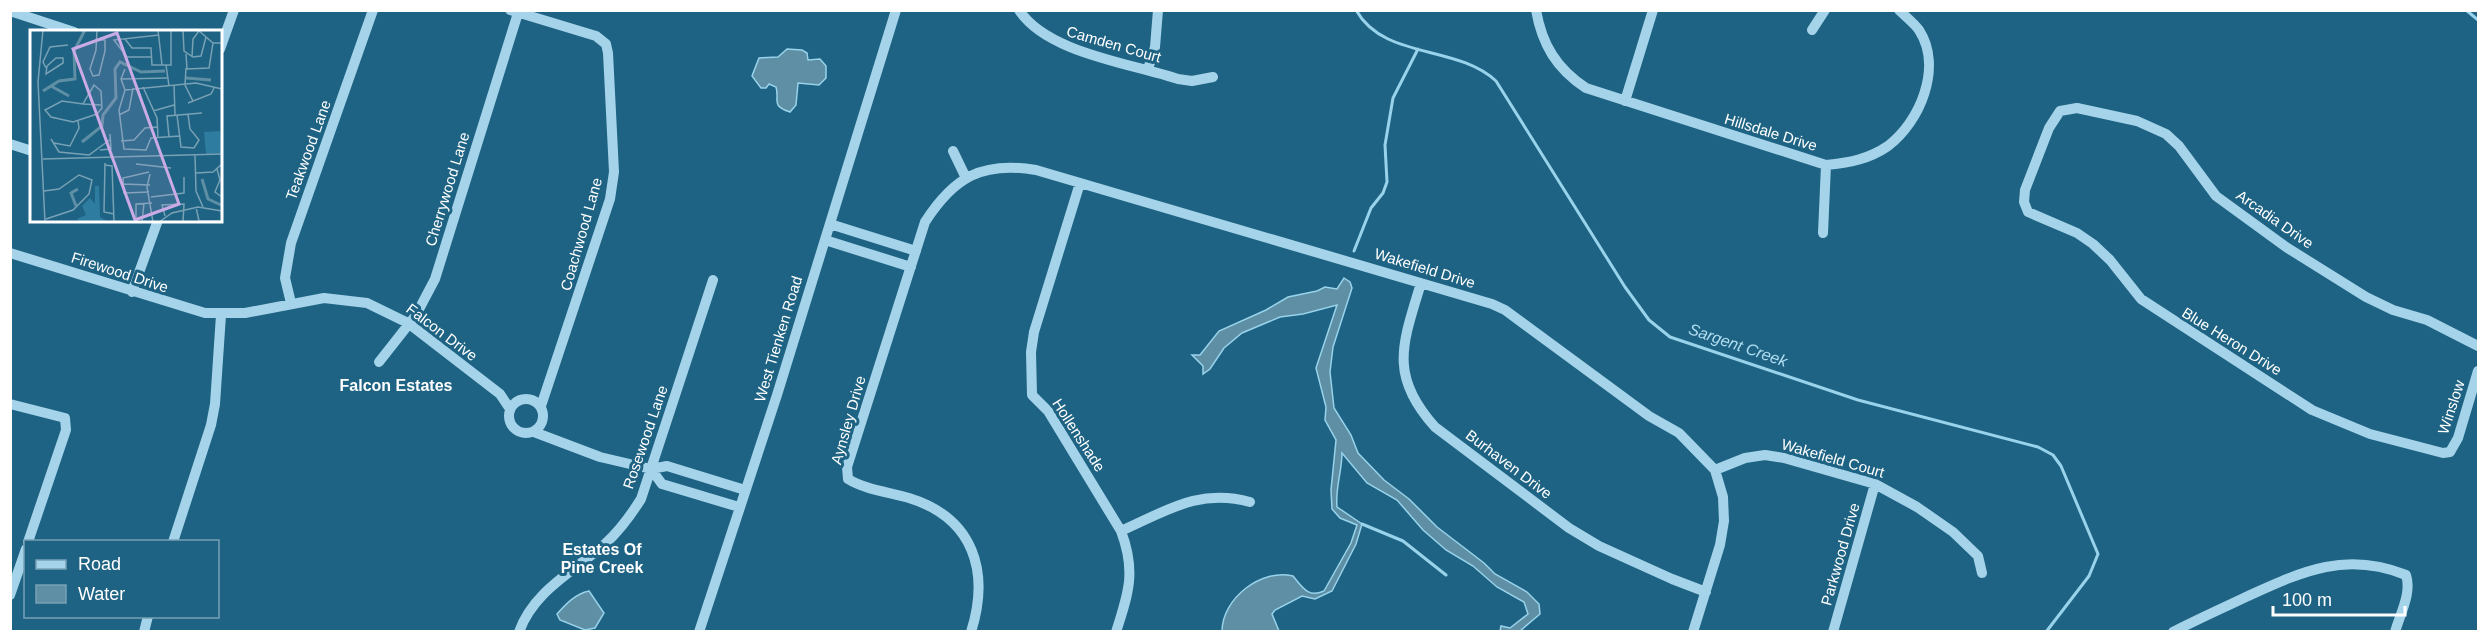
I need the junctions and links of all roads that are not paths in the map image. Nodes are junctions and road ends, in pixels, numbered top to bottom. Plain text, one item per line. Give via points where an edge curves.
1 (234, 10) edge
2 (373, 10) edge
3 (896, 10) edge
4 (1019, 10) edge
5 (1158, 10) edge
6 (1536, 10) edge
7 (1653, 10) edge
8 (1825, 10) edge
9 (1899, 10) edge
10 (10, 11) edge
11 (514, 12) edge
12 (68, 30) edge
13 (1812, 30) dead end
14 (222, 43) edge
15 (1148, 69) junction
16 (1213, 77) dead end
17 (1625, 101) junction
18 (10, 144) edge
19 (30, 150) edge
20 (953, 151) dead end
21 (1827, 165) junction
22 (966, 177) junction
23 (1080, 183) junction
24 (2026, 208) joint
25 (157, 222) edge
26 (830, 224) junction
27 (1823, 233) dead end
28 (825, 240) junction
29 (916, 251) junction
30 (10, 253) edge
31 (910, 267) junction
32 (713, 280) dead end
33 (1421, 283) junction
34 (132, 292) junction
35 (291, 303) junction
36 (221, 315) junction
37 (408, 323) junction
38 (2478, 346) edge
39 (379, 362) dead end
40 (2478, 371) edge
41 (546, 391) junction
42 (500, 394) junction
43 (532, 399) junction
44 (519, 400) junction
45 (10, 404) edge
46 (541, 406) junction
47 (510, 409) junction
48 (543, 420) junction
49 (534, 432) junction
50 (557, 439) junction
51 (2450, 452) joint
52 (651, 469) junction
53 (1715, 470) junction
54 (1875, 484) junction
55 (745, 490) junction
56 (1250, 502) dead end
57 (739, 507) junction
58 (1120, 531) junction
59 (29, 540) edge
60 (174, 540) edge
61 (24, 555) edge
62 (1982, 573) dead end
63 (1706, 592) junction
64 (10, 595) edge
65 (519, 632) edge
66 (699, 632) edge
67 (971, 632) edge
68 (1116, 632) edge
69 (1693, 632) edge
70 (1833, 632) edge
71 (2173, 632) edge
72 (2395, 632) edge

1 - 14 street
2 - 35 street, Teakwood Lane via 291,243 285,278
3 - 26 street, West Tienken Road
4 - 15 street, Camden Court via 1031,27 1055,42
5 - 15 street via 1155,47
6 - 17 street, Hillsdale Drive via 1551,57 1572,79
7 - 17 street
8 - 13 street
9 - 21 street, Hillsdale Drive via 1919,29 1926,46 1928,77 1924,95 1908,125 1887,146 1848,164
10 - 12 street
11 - 37 street, Cherrywood Lane via 435,279
11 - 41 street, Coachwood Lane via 596,36 606,44 614,172 610,199
15 - 16 street, Camden Court via 1185,80
17 - 21 street, Hillsdale Drive
18 - 19 street
20 - 22 street
21 - 27 street
22 - 23 street, Wakefield Drive via 998,167 1017,166
22 - 29 street, Aynsley Drive via 941,198 925,222
23 - 33 street, Wakefield Drive
23 - 58 street, Hollenshade via 1034,332 1030,352 1032,395 1048,411
24 - 38 street, Arcadia Drive via 2025,190 2049,128 2060,111 2069,108 2097,112 2153,126 2179,146 2216,196 2247,221 2366,297 2427,320
24 - 51 street, Blue Heron Drive via 2039,219 2077,233 2093,244 2141,299 2312,410 2370,434
25 - 34 street
26 - 28 street, West Tienken Road
26 - 29 street
28 - 31 street
28 - 55 street, West Tienken Road
29 - 31 street, Aynsley Drive
30 - 34 street, Firewood Drive
31 - 67 street, Aynsley Drive via 847,467 848,479 934,509 959,530 978,565 981,589
32 - 52 street, Rosewood Lane
33 - 53 street, Wakefield Drive via 1505,310 1649,416 1679,433
33 - 63 street, Burhaven Drive via 1403,351 1410,392 1430,421 1579,534 1661,575
34 - 36 street, Firewood Drive
35 - 36 street, Falcon Drive
35 - 37 street, Falcon Drive via 324,298 354,300 384,309
36 - 60 street via 211,425
37 - 39 street, Cherrywood Lane
37 - 42 street, Falcon Drive
40 - 51 street, Winslow
41 - 43 street
41 - 46 street, Coachwood Lane
42 - 44 street, Falcon Drive
42 - 47 street, Falcon Drive
43 - 44 street
43 - 46 street
44 - 47 street
45 - 59 street via 65,418 66,430
46 - 48 street
47 - 49 street via 512,426 522,433
48 - 49 street
48 - 50 street
49 - 50 street
50 - 52 street via 600,457
52 - 55 street via 667,466
52 - 57 street via 662,484
52 - 65 street, Rosewood Lane via 641,499 626,523 532,606
53 - 54 street, Wakefield Court via 1744,458 1766,455
53 - 63 street via 1723,497 1724,521
54 - 62 street, Wakefield Court via 1917,507 1958,537 1978,556
54 - 70 street, Parkwood Drive
55 - 57 street, West Tienken Road
56 - 58 street via 1207,496
57 - 66 street, West Tienken Road
58 - 68 street, Hollenshade via 1131,580
61 - 64 street
63 - 69 street
71 - 72 street via 2292,575 2334,565 2386,567 2406,576 2407,594

